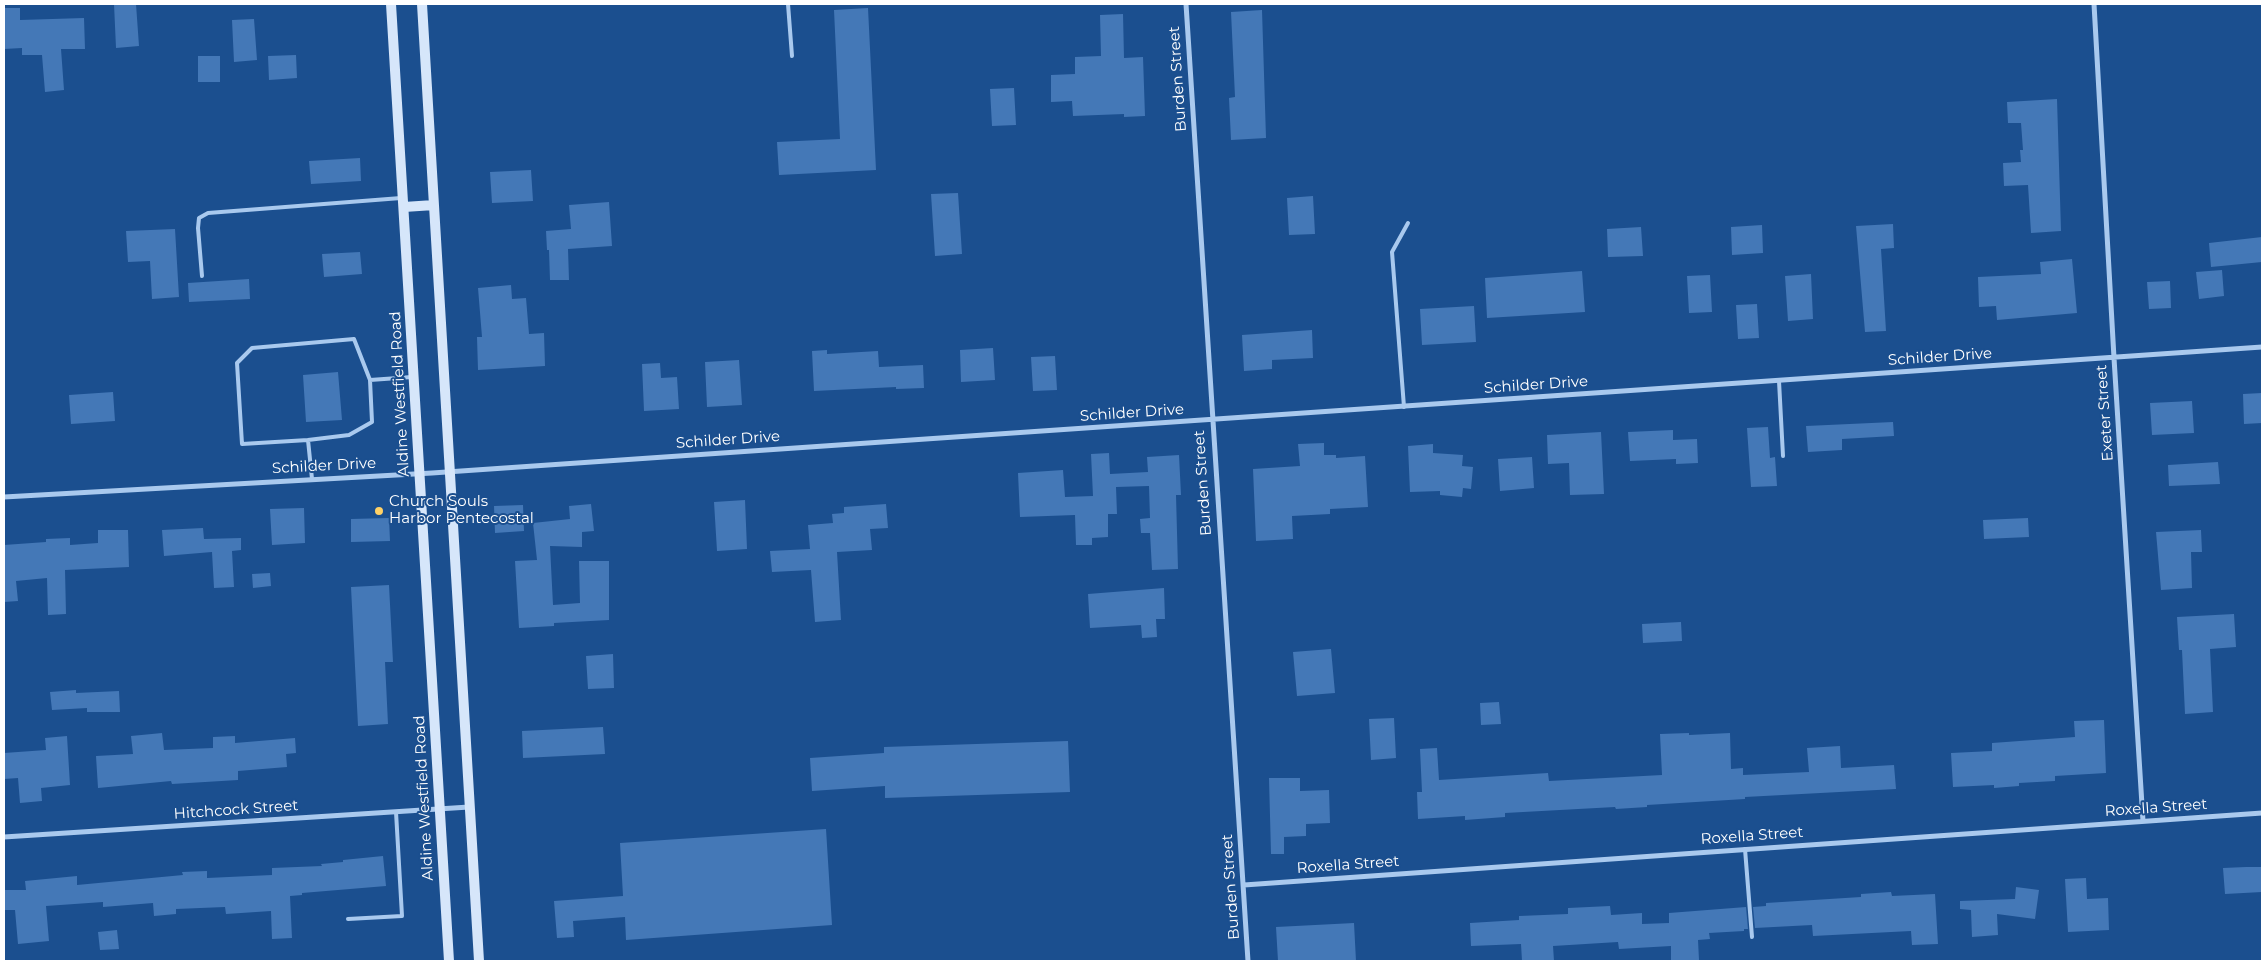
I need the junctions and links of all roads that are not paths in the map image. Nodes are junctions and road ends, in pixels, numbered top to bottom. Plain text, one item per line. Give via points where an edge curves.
1 (391, 4) edge
2 (422, 4) edge
3 (788, 4) edge
4 (1186, 4) edge
5 (2094, 4) edge
6 (792, 56) dead end
7 (404, 202) junction
8 (434, 205) junction
9 (1408, 223) dead end
10 (202, 276) dead end
11 (2262, 347) edge
12 (2114, 358) junction
13 (414, 377) junction
14 (370, 380) junction
15 (1779, 381) junction
16 (1404, 407) junction
17 (1212, 420) junction
18 (308, 440) junction
19 (1783, 456) dead end
20 (450, 471) junction
21 (420, 473) junction
22 (312, 479) junction
23 (4, 497) edge
24 (470, 807) junction
25 (440, 810) junction
26 (396, 812) junction
27 (2262, 813) edge
28 (2143, 821) junction
29 (4, 836) edge
30 (1745, 850) junction
31 (1244, 885) junction
32 (348, 919) dead end
33 (1752, 937) dead end
34 (449, 961) edge
35 (480, 961) edge
36 (1248, 961) edge

1 - 7 main road, Aldine Westfield Road
2 - 8 main road
3 - 6 lane
4 - 17 street, Burden Street
5 - 12 street, Exeter Street
7 - 8 main road
7 - 10 lane via 208,213 199,218 198,228
7 - 13 main road, Aldine Westfield Road
8 - 20 main road
9 - 16 lane via 1392,252
11 - 12 street, Schilder Drive
12 - 15 street, Schilder Drive
12 - 28 street, Exeter Street
13 - 14 lane
13 - 21 main road, Aldine Westfield Road
14 - 18 lane via 372,422 350,435
14 - 18 lane via 354,340 252,348 237,363 242,444
15 - 16 street, Schilder Drive
15 - 19 lane
16 - 17 street, Schilder Drive
17 - 20 street, Schilder Drive
17 - 31 street, Burden Street
18 - 22 lane
20 - 21 street, Schilder Drive
20 - 24 main road
21 - 22 street, Schilder Drive
21 - 25 main road, Aldine Westfield Road
22 - 23 street, Schilder Drive
24 - 25 street, Hitchcock Street
24 - 35 main road
25 - 26 street, Hitchcock Street
25 - 34 main road, Aldine Westfield Road
26 - 29 street, Hitchcock Street
26 - 32 lane via 402,916
27 - 28 street, Roxella Street
28 - 30 street, Roxella Street
30 - 31 street, Roxella Street
30 - 33 lane
31 - 36 street, Burden Street

